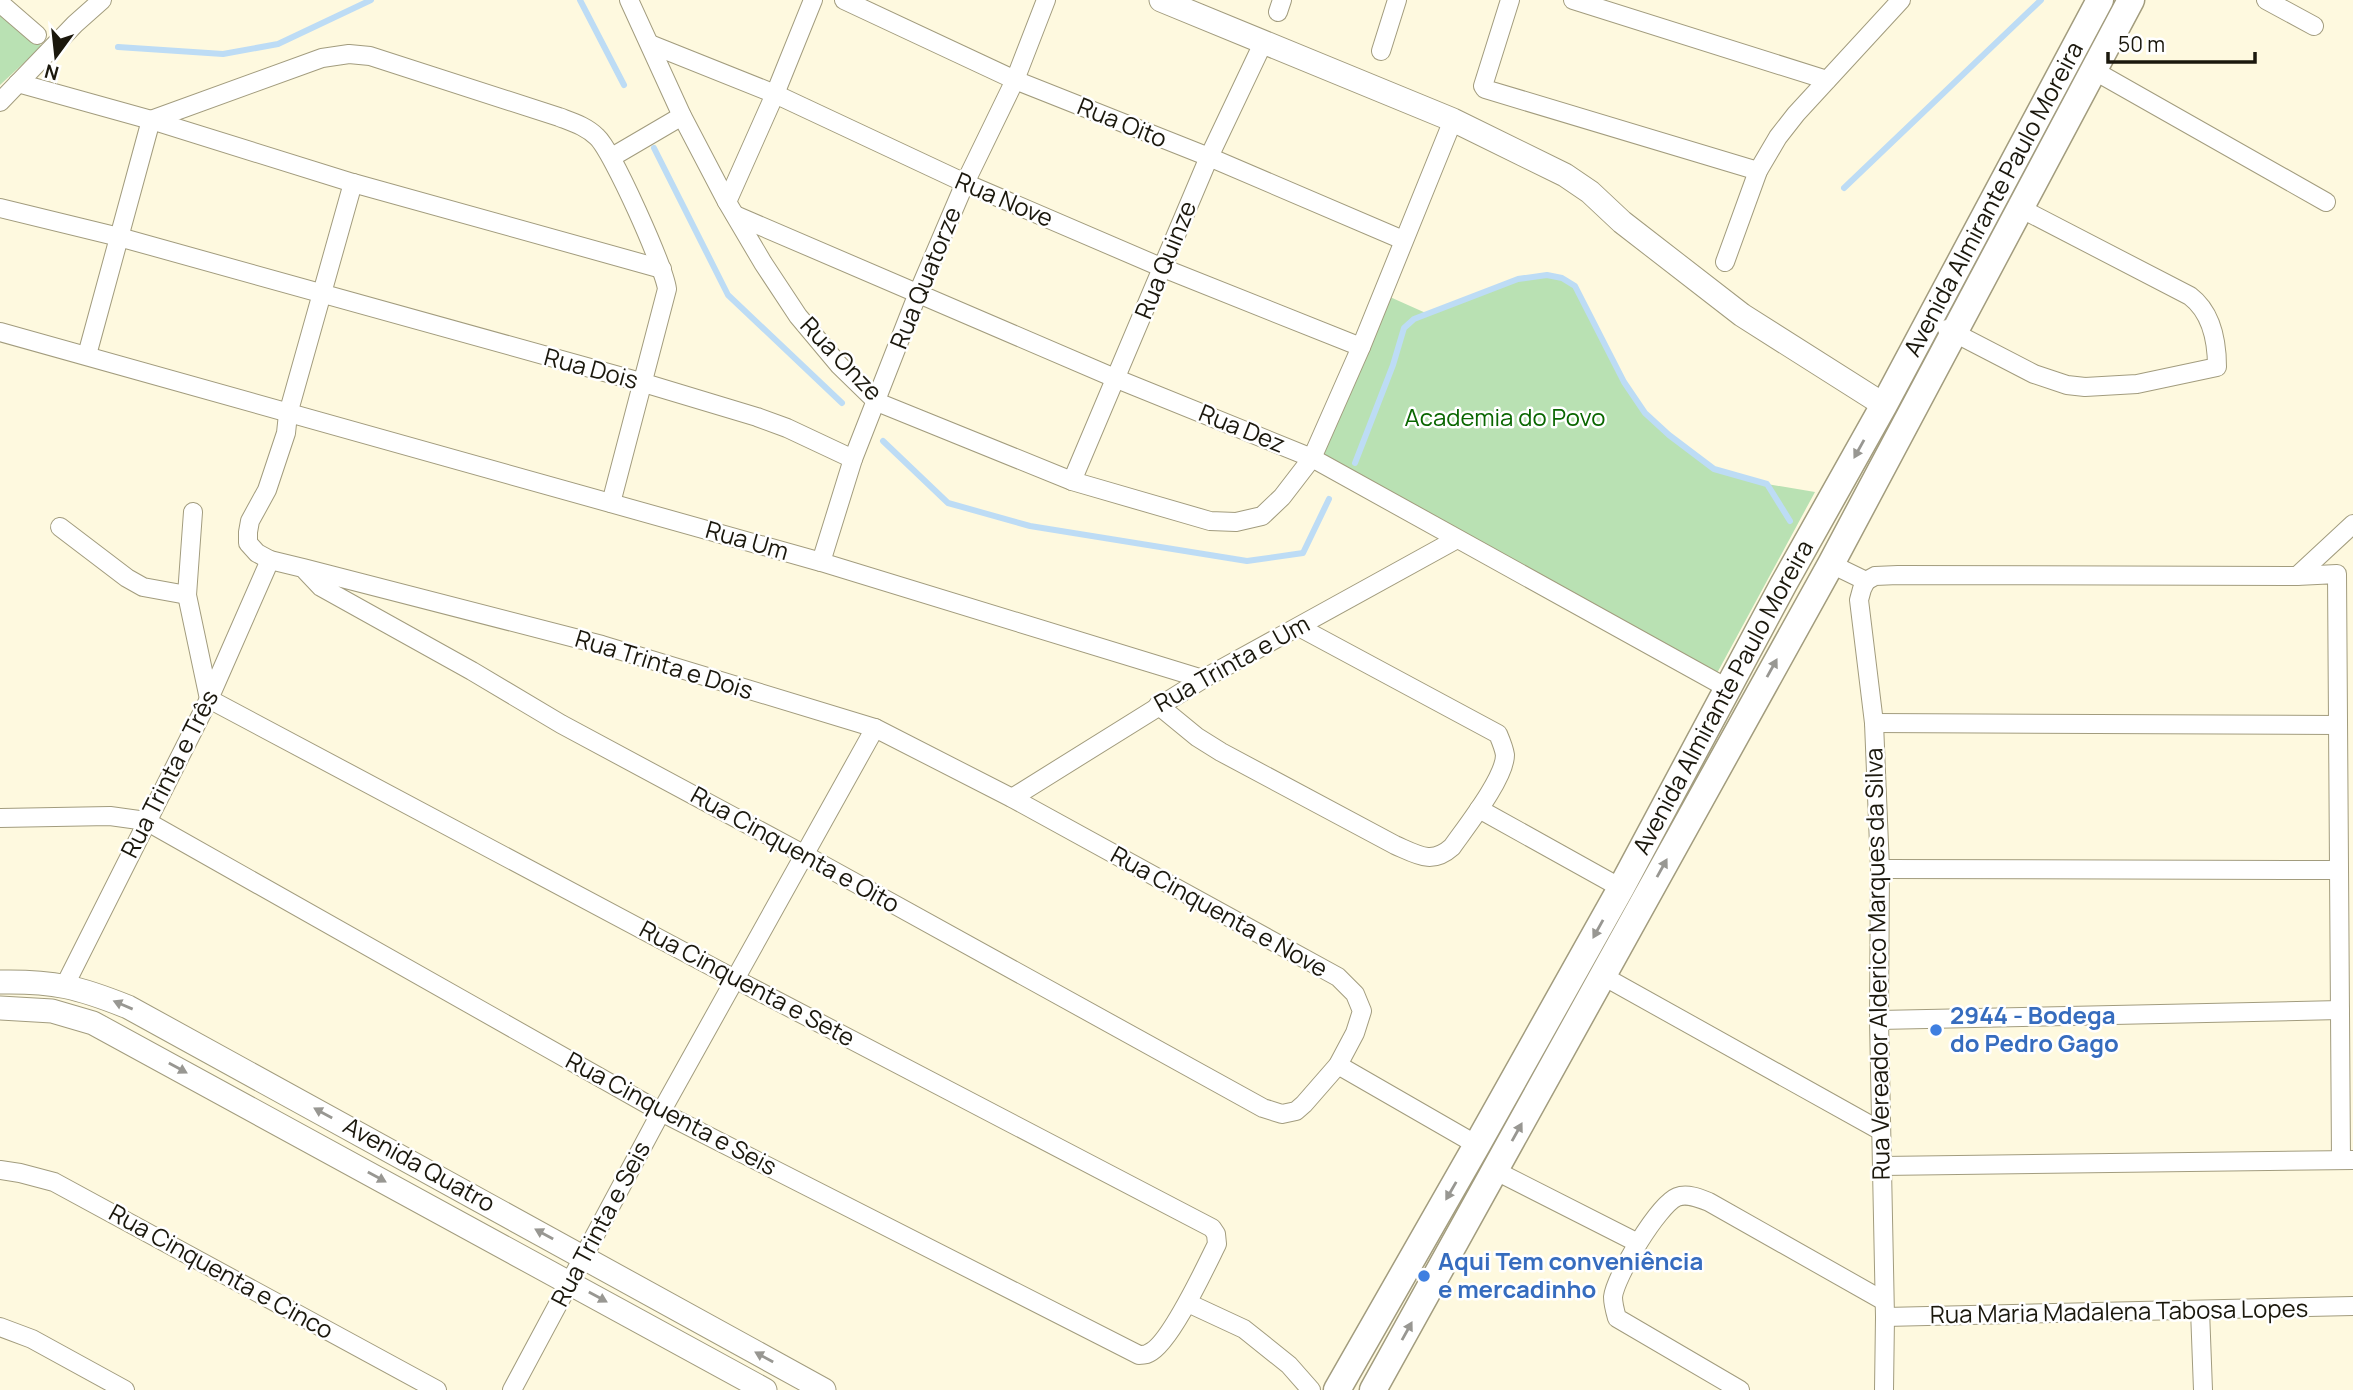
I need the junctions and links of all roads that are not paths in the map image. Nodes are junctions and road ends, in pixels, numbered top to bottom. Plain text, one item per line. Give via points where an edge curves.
1 (102, 0) edge
2 (629, 0) edge
3 (813, 0) edge
4 (844, 0) edge
5 (1046, 0) edge
6 (1161, 0) edge
7 (1397, 0) edge
8 (1510, 0) edge
9 (1573, 0) edge
10 (1901, 0) edge
11 (2099, 0) edge
12 (2131, 0) edge
13 (2266, 0) edge
14 (0, 3) edge
15 (2314, 26) dead end
16 (37, 35) dead end
17 (1264, 41) junction
18 (650, 44) junction
19 (1381, 51) dead end
20 (2093, 69) junction
21 (1014, 80) junction
22 (1827, 80) junction
23 (18, 83) junction
24 (775, 94) junction
25 (0, 102) edge
26 (682, 116) junction
27 (151, 120) junction
28 (1453, 120) junction
29 (612, 157) junction
30 (1209, 157) junction
31 (1758, 171) junction
32 (353, 183) junction
33 (965, 183) junction
34 (2326, 202) dead end
35 (0, 208) edge
36 (2020, 208) junction
37 (731, 209) junction
38 (119, 237) junction
39 (1403, 240) junction
40 (1725, 262) dead end
41 (1163, 268) junction
42 (662, 269) junction
43 (918, 293) junction
44 (323, 295) junction
45 (1929, 318) junction
46 (0, 331) edge
47 (1954, 332) junction
48 (1362, 347) junction
49 (87, 355) junction
50 (1117, 379) junction
51 (644, 383) junction
52 (877, 402) junction
53 (1884, 405) junction
54 (288, 414) junction
55 (1312, 458) junction
56 (853, 459) junction
57 (1072, 481) junction
58 (611, 503) junction
59 (193, 512) dead end
60 (2353, 524) edge
61 (60, 527) dead end
62 (1457, 540) junction
63 (270, 560) junction
64 (821, 562) junction
65 (1831, 564) junction
66 (303, 568) junction
67 (2297, 576) junction
68 (1866, 581) junction
69 (187, 595) junction
70 (1299, 627) junction
71 (1203, 679) junction
72 (1727, 688) junction
73 (209, 699) junction
74 (1158, 705) junction
75 (1874, 723) junction
76 (2338, 725) junction
77 (875, 728) junction
78 (1012, 798) junction
79 (1479, 808) junction
80 (0, 818) edge
81 (146, 821) junction
82 (803, 854) junction
83 (1880, 869) junction
84 (2339, 870) junction
85 (1621, 888) junction
86 (1603, 976) junction
87 (735, 979) junction
88 (0, 982) edge
89 (65, 985) junction
90 (0, 1008) edge
91 (2340, 1010) junction
92 (1879, 1020) junction
93 (1338, 1065) junction
94 (661, 1112) junction
95 (1881, 1131) junction
96 (1477, 1145) junction
97 (2347, 1160) edge
98 (1882, 1166) junction
99 (0, 1170) edge
100 (1496, 1171) junction
101 (1638, 1243) junction
102 (584, 1256) junction
103 (570, 1282) junction
104 (1188, 1303) junction
105 (2353, 1306) edge
106 (1884, 1309) junction
107 (2200, 1310) junction
108 (2353, 1313) edge
109 (0, 1327) edge
110 (125, 1390) edge
111 (437, 1390) edge
112 (512, 1390) edge
113 (765, 1390) edge
114 (824, 1390) edge
115 (1311, 1390) edge
116 (1336, 1390) edge
117 (1373, 1390) edge
118 (1740, 1390) edge
119 (1884, 1390) edge
120 (2203, 1390) edge

1 - 23 street
2 - 18 street, Rua Onze
3 - 24 street
4 - 21 street, Rua Oito
5 - 21 street, Rua Quatorze
6 - 17 street
7 - 19 street
8 - 31 street via 1485,89
9 - 22 street
10 - 22 street
11 - 45 main road, Avenida Almirante Paulo Moreira
12 - 20 main road, Avenida Almirante Paulo Moreira
13 - 15 street
14 - 16 street
17 - 28 street
17 - 30 street, Rua Quinze
18 - 24 street, Rua Nove
18 - 26 street, Rua Onze
20 - 34 street
20 - 36 main road, Avenida Almirante Paulo Moreira
21 - 30 street, Rua Oito
21 - 33 street, Rua Quatorze
22 - 31 street via 1778,137
23 - 25 street
23 - 27 street
24 - 33 street, Rua Nove
24 - 37 street
26 - 29 street
26 - 37 street, Rua Onze
27 - 29 street via 322,58 349,54 394,63 559,117 587,128
27 - 32 street
27 - 38 street
28 - 39 street
28 - 53 street via 1582,186 1742,315
29 - 42 street
30 - 39 street, Rua Oito
30 - 41 street, Rua Quinze
31 - 40 street
32 - 42 street
32 - 44 street
33 - 41 street, Rua Nove
33 - 43 street, Rua Quatorze
35 - 38 street, Rua Dois
36 - 47 main road, Avenida Almirante Paulo Moreira
36 - 47 street via 2199,303 2213,334 2217,367 2137,384 2067,385 2034,374
37 - 43 street, Rua Dez
37 - 52 street, Rua Onze via 798,316
38 - 44 street, Rua Dois
38 - 49 street
39 - 48 street
41 - 48 street, Rua Nove
41 - 50 street, Rua Quinze
42 - 51 street via 666,299
43 - 50 street, Rua Dez
43 - 52 street, Rua Quatorze
44 - 51 street, Rua Dois
44 - 54 street
45 - 47 street
45 - 53 main road, Avenida Almirante Paulo Moreira
46 - 49 street, Rua Um
47 - 65 main road, Avenida Almirante Paulo Moreira
48 - 55 street
49 - 54 street, Rua Um
50 - 55 street, Rua Dez
50 - 57 street, Rua Quinze
51 - 56 street, Rua Dois via 757,417
51 - 58 street
52 - 56 street, Rua Quatorze
52 - 57 street, Rua Onze
53 -> 72 main road, Avenida Almirante Paulo Moreira
54 - 58 street, Rua Um
54 - 63 street, Rua Cinquenta e Oito via 267,490 248,532 248,543
55 - 57 street, Rua Onze via 1262,516 1236,522 1210,520
55 - 62 street, Rua Dez
56 - 64 street, Rua Quatorze
58 - 64 street, Rua Um
59 - 69 street
60 - 67 street
61 - 69 street via 143,587
62 - 70 street, Rua Trinta e Um
62 - 72 street, Rua Dez
63 - 66 street, Rua Cinquenta e Oito
63 - 73 street, Rua Trinta e Três
64 - 71 street, Rua Um
65 - 68 street
86 -> 65 main road, Avenida Almirante Paulo Moreira
66 - 77 street, Rua Trinta e Dois via 602,645
66 - 82 street, Rua Cinquenta e Oito via 321,587 561,724
67 - 68 street via 1898,575
67 - 76 street via 2337,574
68 - 75 street, Rua Vereador Alderico Marques da Silva via 1860,611
69 - 73 street
70 - 71 street, Rua Trinta e Um
70 - 79 street via 1498,734 1505,758
71 - 74 street, Rua Trinta e Um
72 - 85 main road, Avenida Almirante Paulo Moreira
73 - 81 street, Rua Trinta e Três
73 - 87 street, Rua Cinquenta e Sete
74 - 78 street, Rua Trinta e Um
74 - 79 street via 1221,752 1420,856 1442,856
75 - 76 street
75 - 83 street, Rua Vereador Alderico Marques da Silva
76 - 84 street
77 - 78 street, Rua Trinta e Dois
77 - 82 street, Rua Trinta e Seis
78 - 93 street, Rua Cinquenta e Nove via 1338,977 1362,1011
79 - 85 street
80 - 81 street via 110,816
81 - 89 street, Rua Trinta e Três
81 - 94 street, Rua Cinquenta e Seis
82 - 87 street, Rua Trinta e Seis
82 - 93 street, Rua Cinquenta e Oito via 1263,1108 1283,1114 1296,1111
83 - 84 street
83 - 92 street, Rua Vereador Alderico Marques da Silva
84 - 91 street
85 -> 96 main road, Avenida Almirante Paulo Moreira
86 - 95 street
100 -> 86 main road, Avenida Almirante Paulo Moreira
87 - 94 street, Rua Trinta e Seis
87 - 104 street, Rua Cinquenta e Sete via 1212,1228 1217,1244
88 - 89 street, Avenida Quatro
102 -> 89 street, Avenida Quatro via 156,1021
90 -> 103 street, Avenida Quatro via 52,1011 93,1023
91 - 92 street
91 - 97 street
92 - 95 street, Rua Vereador Alderico Marques da Silva
93 - 96 street
94 - 102 street, Rua Trinta e Seis
94 - 104 street, Rua Cinquenta e Seis via 1139,1355 1156,1349
95 - 98 street, Rua Vereador Alderico Marques da Silva
96 -> 116 main road, Avenida Almirante Paulo Moreira
97 - 98 street
98 - 106 street, Rua Vereador Alderico Marques da Silva
99 - 111 street, Rua Cinquenta e Cinco via 54,1182
100 - 101 street
117 -> 100 main road, Avenida Almirante Paulo Moreira
101 - 106 street via 1665,1206 1679,1196 1694,1196
101 - 118 street via 1613,1295 1617,1318
102 - 103 street, Rua Trinta e Seis
114 -> 102 street, Avenida Quatro
103 - 112 street, Rua Trinta e Seis
103 -> 113 street, Avenida Quatro
104 - 115 street via 1244,1329 1289,1365
105 - 107 street, Rua Maria Madalena Tabosa Lopes
105 - 108 street
106 - 107 street, Rua Maria Madalena Tabosa Lopes
106 - 119 street, Rua Vereador Alderico Marques da Silva
107 - 120 street
109 - 110 street via 32,1339

